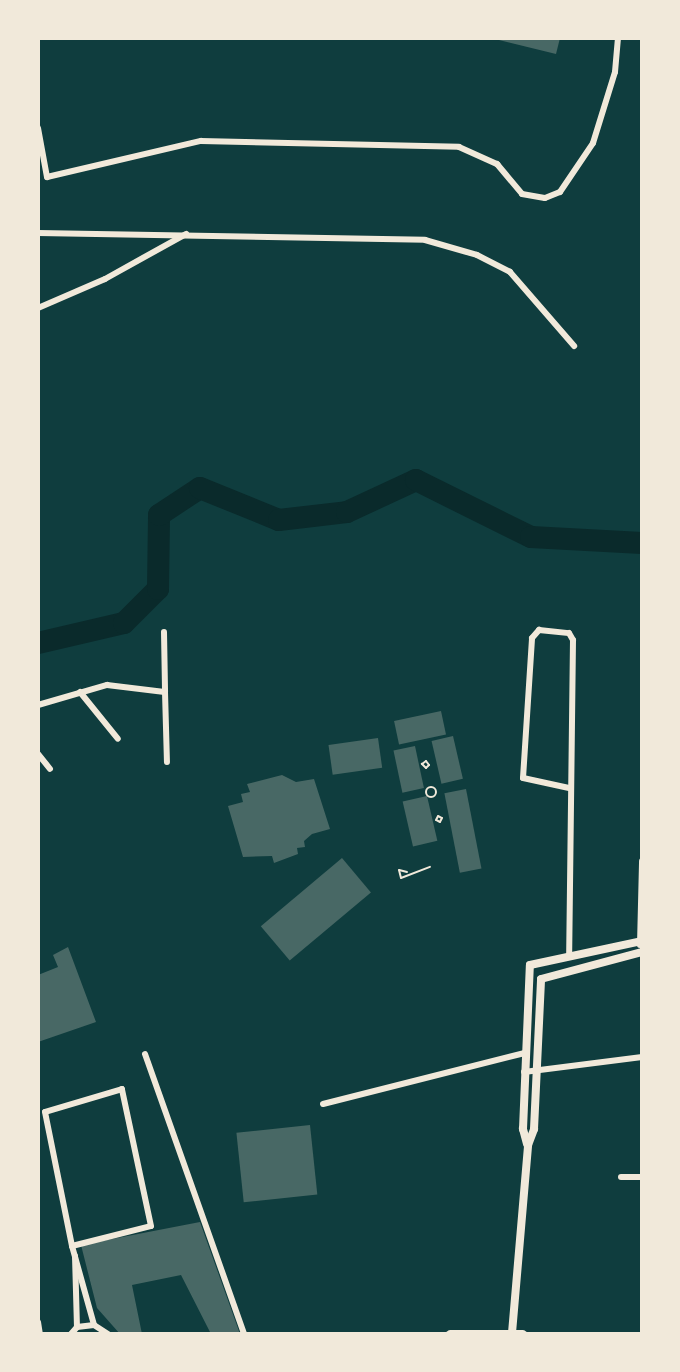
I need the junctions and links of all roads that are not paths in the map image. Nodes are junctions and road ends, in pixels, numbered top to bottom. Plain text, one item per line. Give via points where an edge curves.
1 (618, 38) edge
2 (38, 128) edge
3 (38, 233) edge
4 (186, 234) junction
5 (38, 308) edge
6 (574, 346) dead end
7 (164, 632) dead end
8 (80, 692) junction
9 (165, 692) junction
10 (38, 705) edge
11 (118, 739) dead end
12 (38, 754) edge
13 (167, 762) dead end
14 (50, 769) dead end
15 (569, 788) junction
16 (642, 861) edge
17 (641, 941) edge
18 (641, 952) edge
19 (569, 955) junction
20 (524, 1053) junction
21 (145, 1054) dead end
22 (642, 1057) edge
23 (537, 1070) junction
24 (524, 1072) junction
25 (323, 1104) dead end
26 (528, 1145) junction
27 (621, 1177) dead end
28 (642, 1177) edge
29 (72, 1246) junction
30 (75, 1256) junction
31 (38, 1322) edge
32 (94, 1325) junction
33 (77, 1327) junction
34 (40, 1334) edge
35 (71, 1334) edge
36 (108, 1334) edge
37 (244, 1334) edge
38 (450, 1334) edge
39 (519, 1334) edge

1 - 2 street via 615,72 593,143 560,192 545,198 522,194 497,164 459,147 201,141 47,177
3 - 4 street
4 - 5 street via 105,279
4 - 6 street via 425,240 461,249 510,272
7 - 9 street
8 - 9 street via 107,685
8 - 10 street
8 - 11 street
9 - 13 street
12 - 14 street
15 - 15 street via 523,778 532,638 539,630 569,633 573,640
15 - 19 street
16 - 17 street
17 - 18 street
17 - 19 street
18 - 23 street via 541,979
19 - 20 street via 530,965
20 - 24 street
20 - 25 street
21 - 37 street
22 - 23 street
23 - 24 street
23 - 26 street via 534,1129
24 - 26 street
26 - 39 street
27 - 28 street
29 - 29 street via 45,1112 122,1089 151,1226
29 - 30 street
30 - 32 street
30 - 33 street
31 - 34 street
32 - 33 street
32 - 36 street
33 - 35 street
38 - 39 main road

